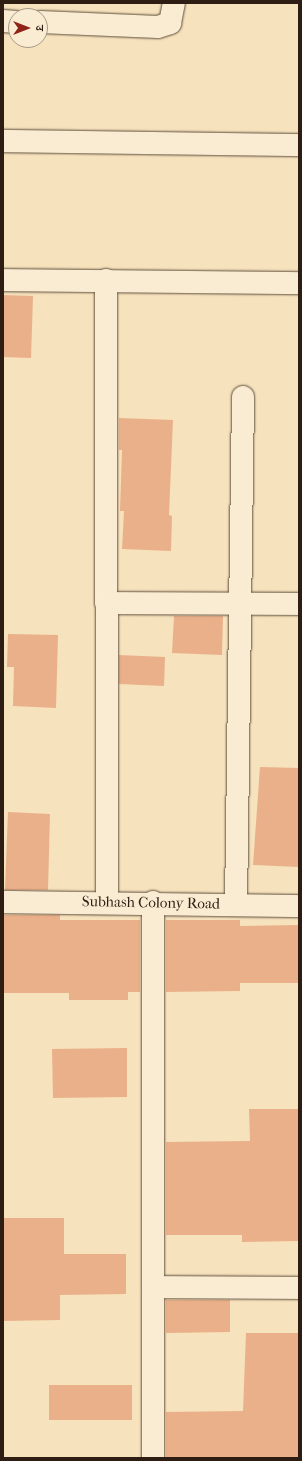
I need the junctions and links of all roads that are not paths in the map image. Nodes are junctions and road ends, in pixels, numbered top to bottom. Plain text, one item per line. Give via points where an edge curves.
1 (174, 3) edge
2 (48, 22) edge
3 (3, 141) edge
4 (299, 145) edge
5 (3, 280) edge
6 (106, 280) junction
7 (299, 283) edge
8 (243, 397) dead end
9 (106, 603) junction
10 (241, 604) junction
11 (299, 604) edge
12 (107, 901) junction
13 (3, 902) edge
14 (153, 902) junction
15 (236, 905) junction
16 (299, 906) edge
17 (153, 1287) junction
18 (299, 1288) edge
19 (153, 1458) edge

1 - 2 street via 170,23 158,26
3 - 4 street
5 - 6 street
6 - 7 street
6 - 9 street
8 - 10 street
9 - 10 street
9 - 12 street
10 - 11 street
10 - 15 street
12 - 13 street, Subhash Colony Road
12 - 14 street, Subhash Colony Road
14 - 15 street, Subhash Colony Road
14 - 17 street
15 - 16 street, Subhash Colony Road
17 - 18 street
17 - 19 street

